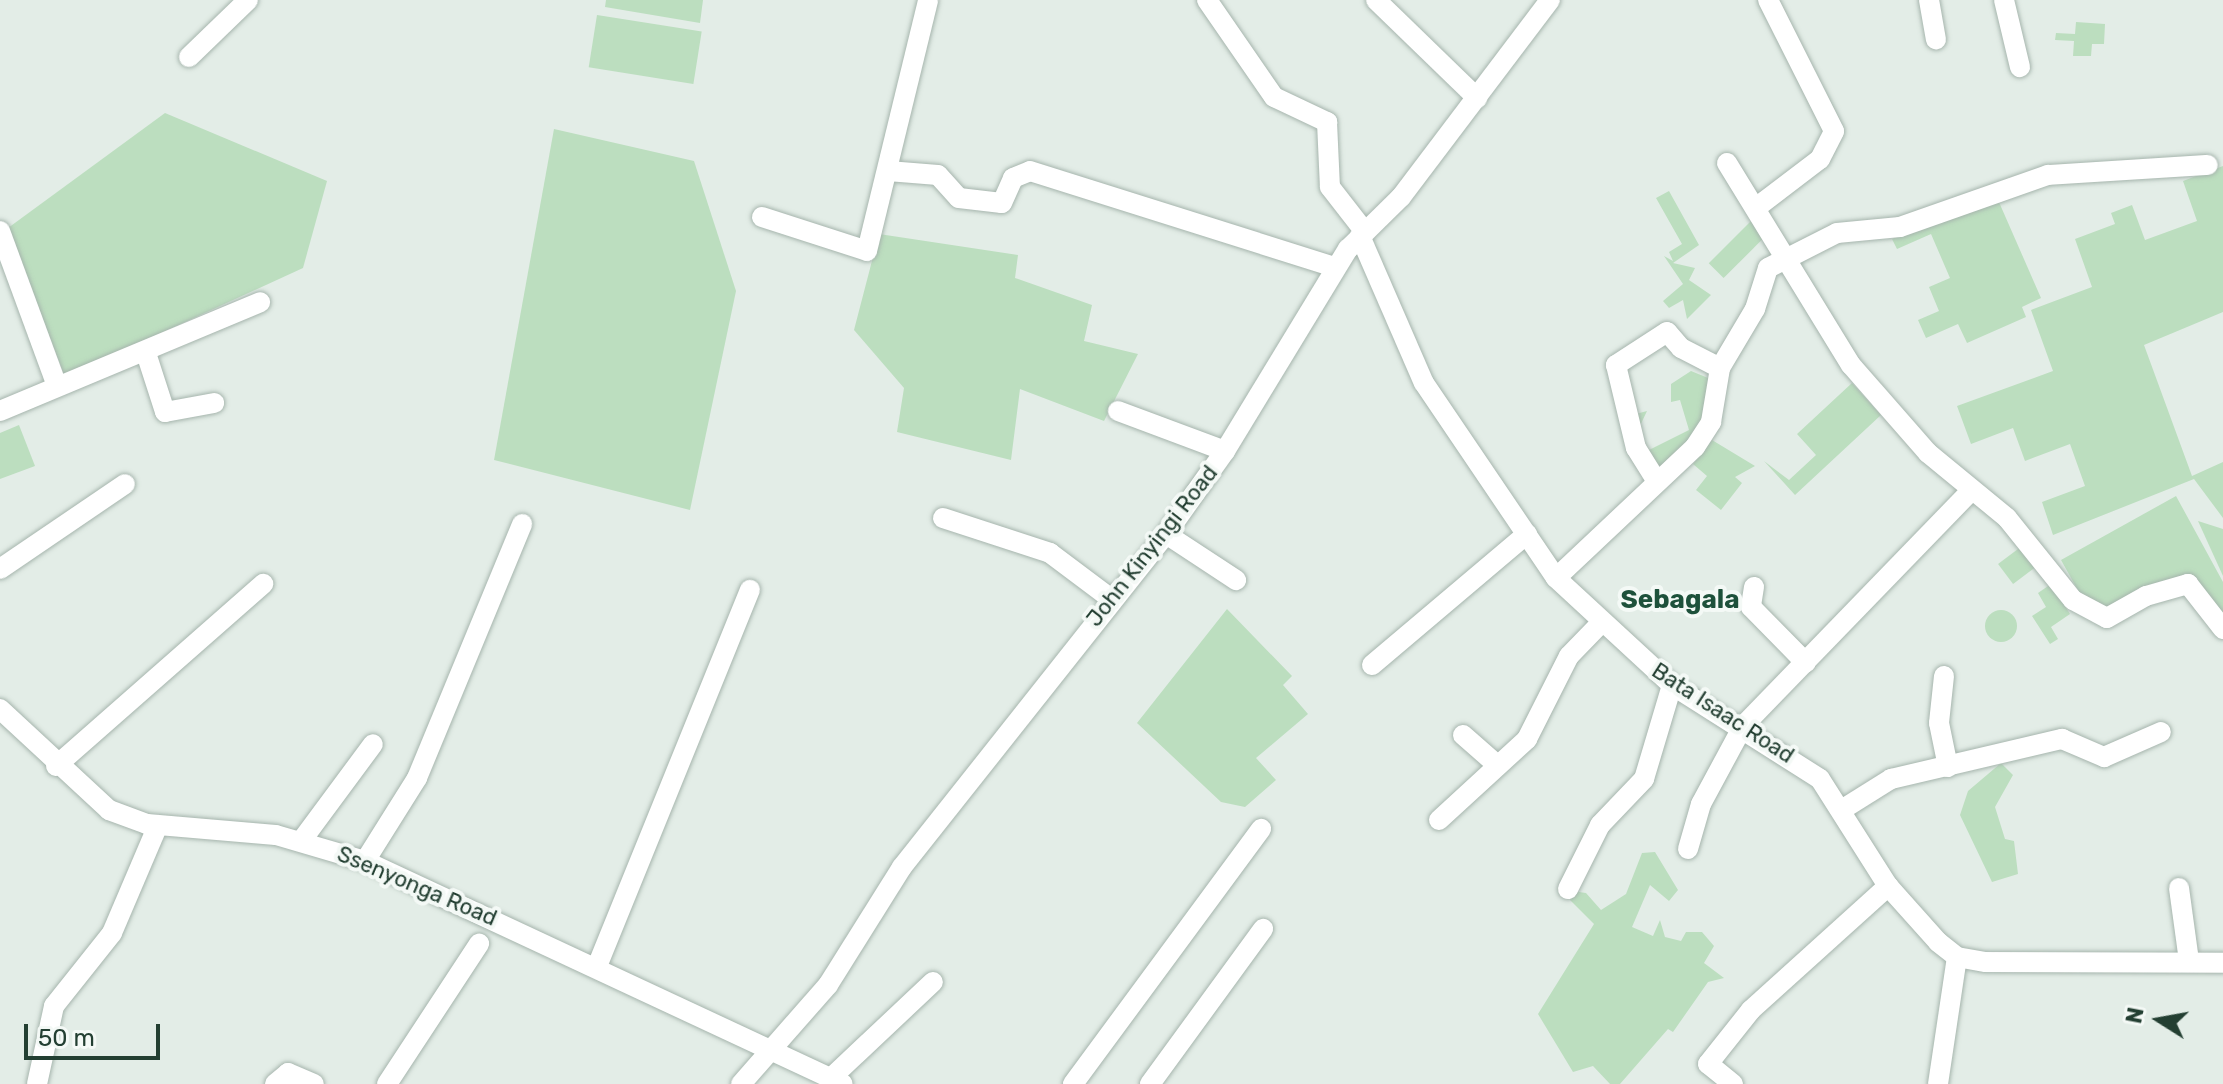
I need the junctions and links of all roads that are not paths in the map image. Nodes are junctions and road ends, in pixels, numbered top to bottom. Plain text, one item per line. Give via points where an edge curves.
1 (248, 0) edge
2 (928, 0) edge
3 (1207, 0) edge
4 (1376, 0) edge
5 (1550, 0) edge
6 (1768, 0) edge
7 (1929, 0) edge
8 (2004, 0) edge
9 (1936, 39) dead end
10 (189, 57) dead end
11 (2020, 67) dead end
12 (1477, 98) junction
13 (1727, 163) dead end
14 (2208, 165) dead end
15 (888, 171) junction
16 (1757, 207) junction
17 (762, 217) dead end
18 (0, 231) edge
19 (1363, 234) junction
20 (1790, 257) junction
21 (1335, 267) junction
22 (260, 302) dead end
23 (146, 353) junction
24 (1720, 368) junction
25 (57, 386) junction
26 (214, 403) dead end
27 (0, 411) edge
28 (1118, 411) dead end
29 (1225, 451) junction
30 (1656, 480) junction
31 (125, 484) dead end
32 (1971, 491) junction
33 (943, 518) dead end
34 (522, 524) dead end
35 (1166, 534) junction
36 (1527, 534) junction
37 (0, 569) edge
38 (1556, 578) junction
39 (1236, 580) dead end
40 (263, 584) dead end
41 (1754, 587) dead end
42 (750, 590) dead end
43 (1110, 598) junction
44 (1602, 622) junction
45 (2223, 629) edge
46 (1806, 663) junction
47 (1372, 665) dead end
48 (1944, 676) dead end
49 (1672, 685) junction
50 (0, 709) edge
51 (1743, 726) junction
52 (2161, 732) dead end
53 (1463, 735) dead end
54 (373, 744) dead end
55 (1496, 764) junction
56 (56, 766) junction
57 (1948, 767) junction
58 (1843, 809) junction
59 (1439, 820) dead end
60 (158, 825) junction
61 (1261, 829) dead end
62 (302, 840) junction
63 (1688, 849) dead end
64 (365, 861) junction
65 (1888, 886) junction
66 (2179, 888) dead end
67 (1568, 889) dead end
68 (1263, 929) dead end
69 (487, 933) junction
70 (1957, 957) junction
71 (2189, 961) junction
72 (2223, 963) edge
73 (598, 964) junction
74 (933, 982) dead end
75 (768, 1048) junction
76 (837, 1081) edge
77 (37, 1084) edge
78 (275, 1084) edge
79 (314, 1084) edge
80 (387, 1084) edge
81 (741, 1084) edge
82 (1073, 1084) edge
83 (1150, 1084) edge
84 (1733, 1084) edge
85 (1938, 1084) edge

1 - 10 street
2 - 15 street
3 - 19 street, Bata Isaac Road via 1274,97 1327,122 1330,187
4 - 12 street
5 - 12 street, John Kinyingi Road
6 - 16 street via 1834,131 1820,159
7 - 9 street
8 - 11 street
12 - 19 street, John Kinyingi Road
13 - 16 street
14 - 20 street via 2048,175 1900,227 1853,228
15 - 17 street via 864,253
15 - 21 street via 938,175 959,198 1002,203 1013,178 1030,171
16 - 20 street
18 - 25 street
19 - 21 street, John Kinyingi Road
19 - 36 street, Bata Isaac Road via 1424,383
20 - 24 street via 1765,273 1755,309
20 - 32 street via 1851,365
21 - 29 street, John Kinyingi Road
22 - 23 street
23 - 25 street
23 - 26 street via 165,412
24 - 30 street via 1720,392 1703,436
24 - 30 street via 1681,348 1667,332 1616,365 1636,448
25 - 27 street
28 - 29 street
29 - 35 street, John Kinyingi Road
30 - 38 street
31 - 37 street
32 - 45 street via 2007,518 2073,600 2094,615 2107,618 2146,596 2188,584
32 - 46 street
33 - 43 street via 1050,553
34 - 64 street via 417,778
35 - 39 street
35 - 43 street, John Kinyingi Road
36 - 38 street, Bata Isaac Road
36 - 47 street
38 - 44 street, Bata Isaac Road
40 - 56 street
41 - 46 street via 1751,607
42 - 73 street
43 - 75 street, John Kinyingi Road via 902,867 828,985
44 - 49 street, Bata Isaac Road
44 - 55 street via 1569,656 1527,739
46 - 51 street
48 - 57 street via 1939,723
49 - 51 street, Bata Isaac Road
49 - 67 street via 1644,779 1600,825
50 - 56 street, Ssenyonga Road
51 - 58 street, Bata Isaac Road via 1807,767
51 - 63 street via 1701,804
52 - 57 street via 2104,757 2062,739
53 - 55 street
54 - 62 street
55 - 59 street
56 - 60 street, Ssenyonga Road via 109,810
57 - 58 street via 1891,779
58 - 65 street, Bata Isaac Road
60 - 62 street, Ssenyonga Road
60 - 77 street via 112,933 54,1006
61 - 82 street
62 - 64 street, Ssenyonga Road
64 - 69 street, Ssenyonga Road
65 - 70 street, Bata Isaac Road
65 - 84 street via 1751,1010 1708,1064
66 - 71 street
68 - 83 street
69 - 73 street, Ssenyonga Road
69 - 80 street
70 - 71 street
70 - 85 street
71 - 72 street
73 - 75 street, Ssenyonga Road
74 - 76 street
75 - 76 street, Ssenyonga Road
75 - 81 street, John Kinyingi Road
78 - 79 street via 288,1073

